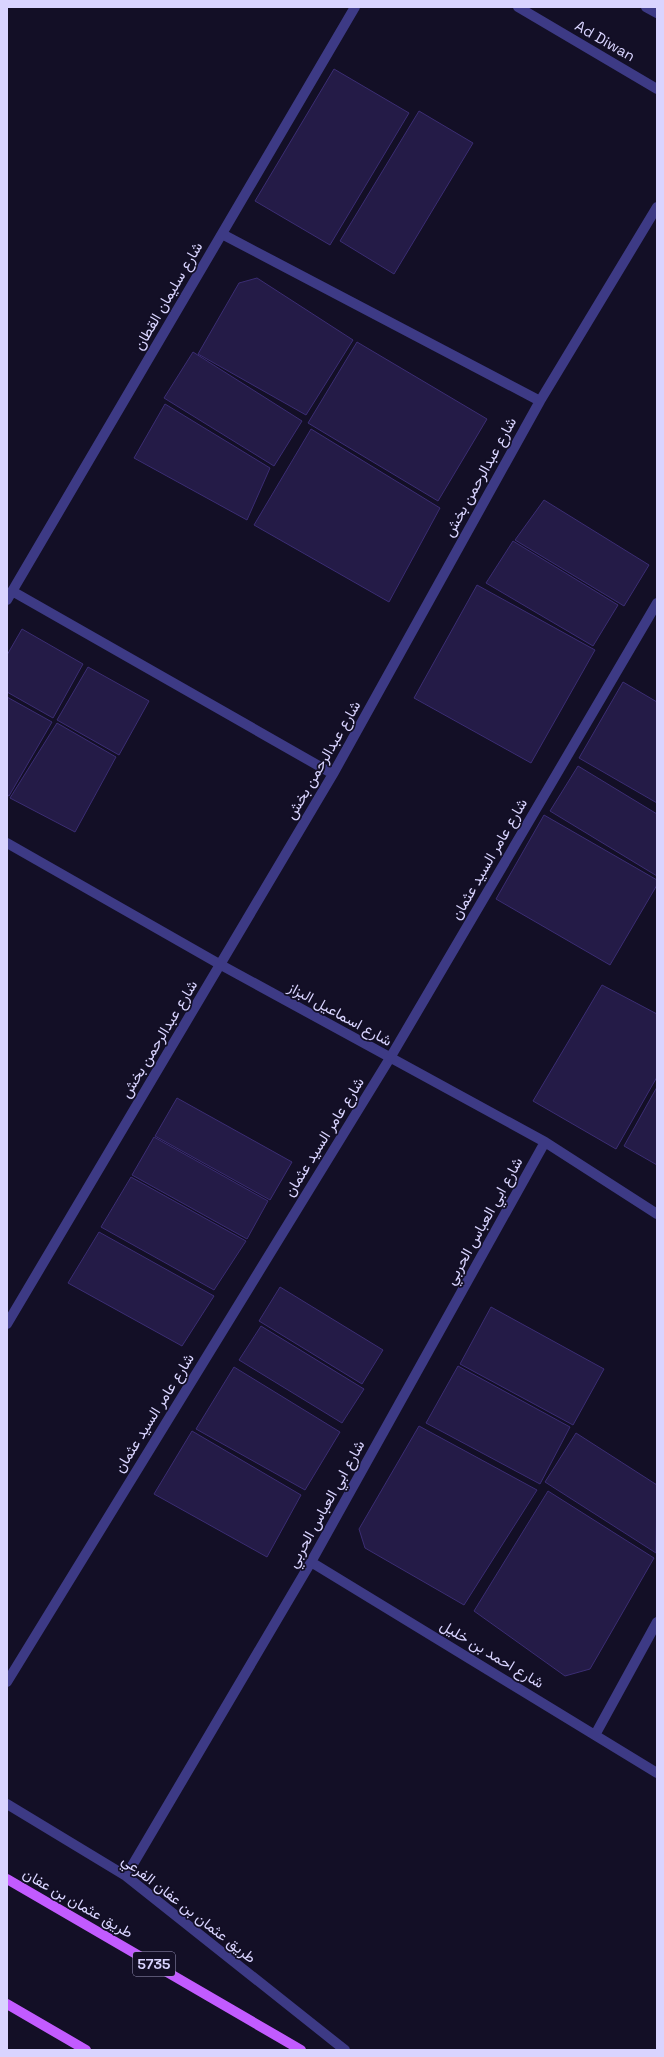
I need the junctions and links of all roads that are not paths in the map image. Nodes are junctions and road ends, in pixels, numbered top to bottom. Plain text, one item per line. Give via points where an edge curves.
1 (355, 7) edge
2 (518, 7) edge
3 (646, 7) edge
4 (657, 13) edge
5 (657, 89) edge
6 (657, 207) edge
7 (222, 234) junction
8 (540, 401) junction
9 (12, 591) junction
10 (7, 600) edge
11 (657, 603) edge
12 (334, 774) junction
13 (7, 843) edge
14 (221, 965) junction
15 (390, 1058) junction
16 (545, 1142) junction
17 (657, 1214) edge
18 (7, 1324) edge
19 (311, 1562) junction
20 (657, 1622) edge
21 (7, 1682) edge
22 (595, 1735) junction
23 (657, 1773) edge
24 (7, 1804) edge
25 (126, 1876) junction
26 (7, 1879) edge
27 (7, 2004) edge
28 (86, 2050) edge
29 (301, 2050) edge
30 (345, 2050) edge

1 - 7 street, شارع سليمان القطان
2 - 5 street, Ad Diwan
3 - 4 street
6 - 8 street, شارع عبدالرحمن بخش
7 - 8 street
7 - 9 street, شارع سليمان القطان
8 - 12 street, شارع عبدالرحمن بخش
9 - 10 street, شارع سليمان القطان
9 - 12 street
11 - 15 street, شارع عامر السيد عثمان
12 - 14 street, شارع عبدالرحمن بخش
13 - 14 street, شارع اسماعيل البزاز
14 - 15 street, شارع اسماعيل البزاز
14 - 18 street, شارع عبدالرحمن بخش
15 - 16 street, شارع اسماعيل البزاز
15 - 21 street, شارع عامر السيد عثمان
16 - 17 street, شارع اسماعيل البزاز
16 - 19 street, شارع ابي العباس الحربي
19 - 22 street, شارع احمد بن خليل
19 - 25 street, شارع ابي العباس الحربي
20 - 22 street
22 - 23 street, شارع احمد بن خليل
24 - 25 street, طريق عثمان بن عفان الفرعي
25 - 30 street, طريق عثمان بن عفان الفرعي
26 - 29 main road, طريق عثمان بن عفان / 5735
27 - 28 main road

